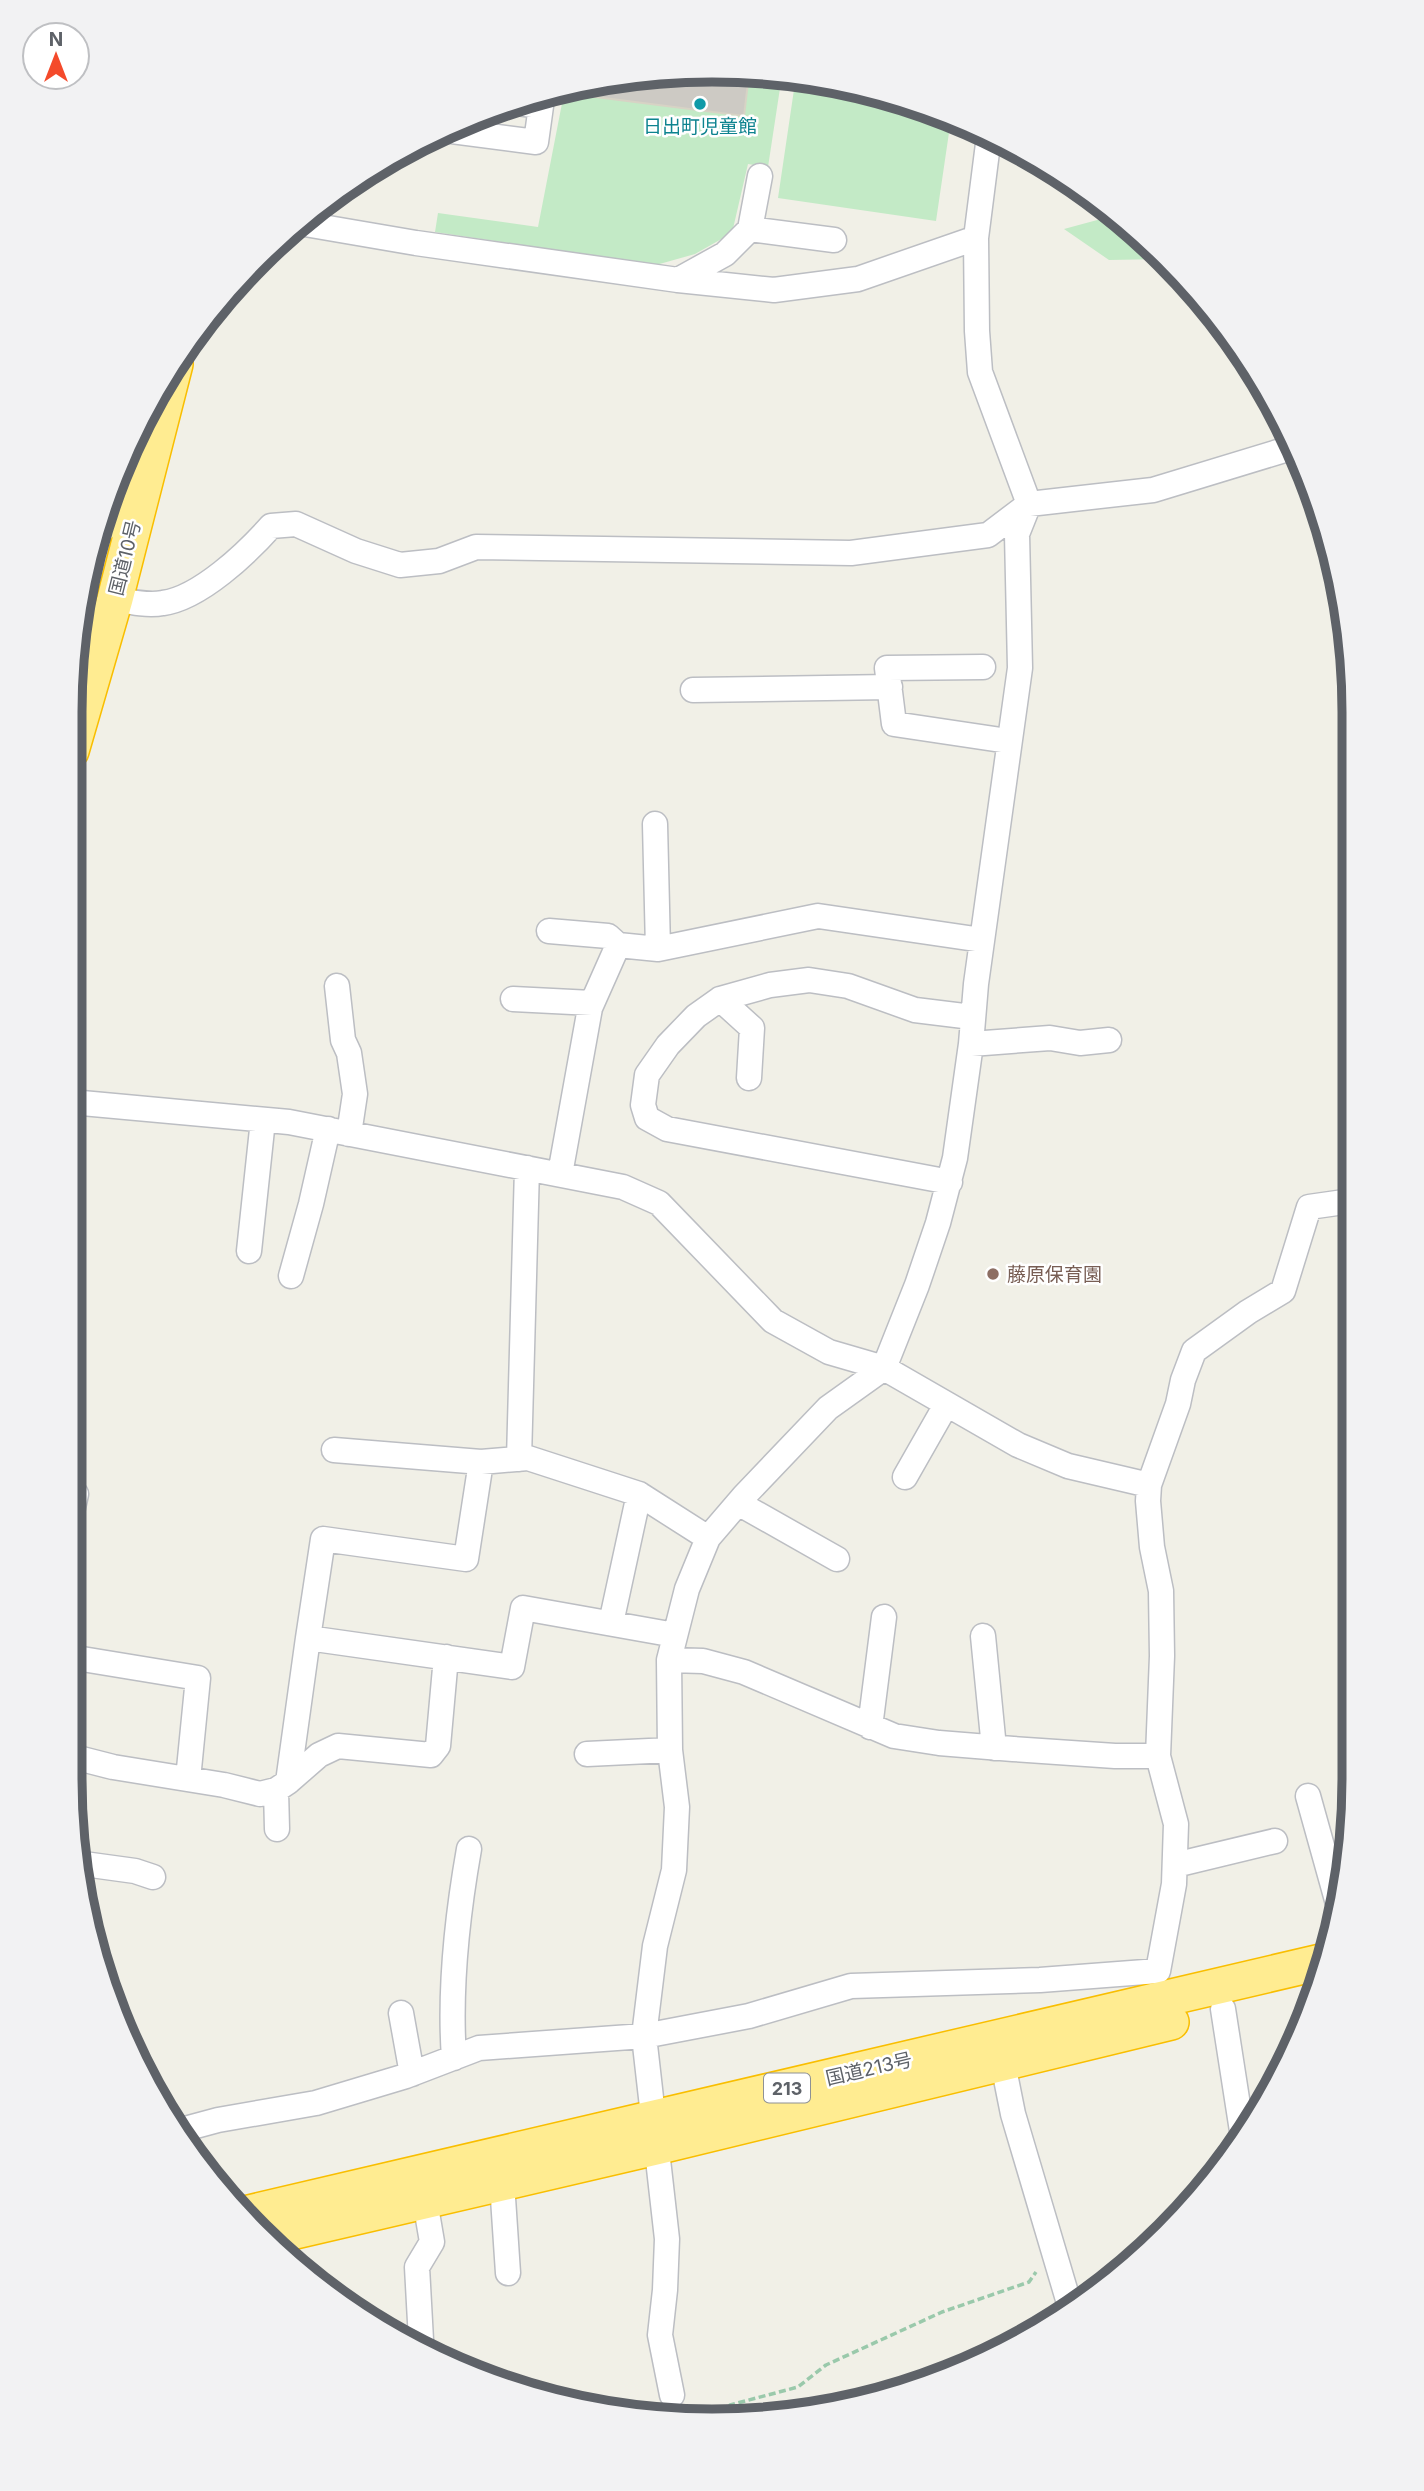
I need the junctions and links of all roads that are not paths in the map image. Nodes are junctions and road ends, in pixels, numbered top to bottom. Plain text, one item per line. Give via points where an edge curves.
1 (541, 106) edge
2 (465, 133) edge
3 (988, 146) edge
4 (760, 176) dead end
5 (313, 225) edge
6 (750, 229) junction
7 (976, 238) junction
8 (834, 240) dead end
9 (678, 281) junction
10 (166, 398) edge
11 (1285, 450) edge
12 (1029, 504) junction
13 (115, 599) junction
14 (983, 667) dead end
15 (890, 687) junction
16 (693, 690) dead end
17 (82, 713) edge
18 (1008, 741) junction
19 (655, 824) dead end
20 (549, 931) dead end
21 (982, 940) junction
22 (618, 945) junction
23 (658, 949) junction
24 (337, 986) dead end
25 (513, 999) dead end
26 (720, 999) junction
27 (592, 1003) junction
28 (972, 1017) junction
29 (1109, 1040) dead end
30 (971, 1044) junction
31 (750, 1078) dead end
32 (82, 1103) edge
33 (263, 1120) junction
34 (338, 1132) junction
35 (527, 1168) junction
36 (560, 1174) junction
37 (950, 1182) junction
38 (1342, 1202) edge
39 (249, 1251) dead end
40 (291, 1276) dead end
41 (884, 1368) junction
42 (946, 1405) junction
43 (334, 1450) dead end
44 (519, 1459) junction
45 (481, 1462) junction
46 (905, 1477) dead end
47 (1149, 1485) junction
48 (639, 1494) junction
49 (738, 1503) junction
50 (708, 1538) junction
51 (837, 1559) dead end
52 (884, 1617) dead end
53 (611, 1623) junction
54 (675, 1635) junction
55 (983, 1636) dead end
56 (309, 1638) junction
57 (446, 1657) junction
58 (82, 1659) edge
59 (669, 1660) junction
60 (870, 1727) junction
61 (994, 1748) junction
62 (670, 1750) junction
63 (587, 1754) dead end
64 (1158, 1756) junction
65 (82, 1759) edge
66 (188, 1779) junction
67 (282, 1786) junction
68 (1308, 1796) dead end
69 (277, 1829) dead end
70 (1275, 1841) dead end
71 (469, 1849) dead end
72 (89, 1865) edge
73 (1175, 1865) junction
74 (153, 1877) dead end
75 (1333, 1884) edge
76 (1313, 1964) edge
77 (1305, 1989) edge
78 (1223, 2009) junction
79 (401, 2013) dead end
80 (644, 2036) junction
81 (1000, 2051) junction
82 (454, 2058) junction
83 (412, 2074) junction
84 (1241, 2121) edge
85 (188, 2128) edge
86 (655, 2133) junction
87 (502, 2183) junction
88 (425, 2201) junction
89 (256, 2212) edge
90 (279, 2235) edge
91 (508, 2273) dead end
92 (1068, 2299) edge
93 (421, 2337) edge
94 (672, 2395) dead end

1 - 2 street via 536,142
3 - 7 street
4 - 6 street
5 - 9 street
6 - 8 street
6 - 9 street via 725,254
7 - 9 street via 858,279 805,287 774,290
7 - 12 street via 980,372
10 - 13 highway, 国道10号
11 - 12 street via 1153,490
12 - 13 street via 988,535 851,553 476,547 439,561 400,565 296,524 271,526 193,594 162,604
12 - 18 street via 1017,534 1020,668
13 - 17 highway, 国道10号
14 - 15 street via 887,668
15 - 16 street
15 - 18 street via 894,724
18 - 21 street
19 - 23 street
20 - 22 street via 608,936
21 - 23 street via 818,916
21 - 28 street
22 - 23 street
22 - 27 street
24 - 34 street via 355,1094
25 - 27 street
26 - 28 street via 809,980 848,986 915,1010
26 - 31 street via 752,1028
26 - 37 street via 668,1045 647,1075 643,1105 647,1118 667,1129
27 - 36 street
28 - 30 street
29 - 30 street via 1080,1043 1050,1038
30 - 37 street
32 - 33 street
33 - 34 street
33 - 39 street
34 - 35 street
34 - 40 street
35 - 36 street
35 - 44 street
36 - 41 street via 623,1187 659,1203 773,1321 829,1352
37 - 41 street
38 - 47 street via 1309,1207 1283,1291 1194,1351
41 - 42 street
41 - 49 street via 828,1408
42 - 46 street
42 - 47 street via 1018,1445 1068,1466
43 - 45 street
44 - 45 street
44 - 48 street
45 - 56 street via 466,1559 323,1539
47 - 64 street via 1152,1547 1161,1591
48 - 50 street
48 - 53 street
49 - 50 street
49 - 51 street
50 - 54 street
52 - 60 street
53 - 54 street
53 - 57 street via 523,1608 512,1667
54 - 59 street
55 - 61 street
56 - 57 street
56 - 67 street
57 - 67 street via 438,1745 431,1755 338,1746 319,1755
58 - 66 street via 198,1678
59 - 60 street via 703,1661 744,1672
59 - 62 street
60 - 61 street via 894,1736
61 - 64 street
62 - 63 street
62 - 80 street via 677,1807 674,1870 655,1946
64 - 73 street via 1176,1824
65 - 66 street
66 - 67 street via 260,1794
67 - 69 street
68 - 75 street
70 - 73 street
71 - 82 street via 451,2015
72 - 74 street
73 - 80 street via 1158,1971 851,1986 749,2016
76 - 81 highway, 国道213号 / 213
77 - 78 highway, 国道213号 / 213
78 - 81 highway, 国道213号 / 213
78 - 84 street
79 - 83 street
80 - 82 street via 479,2048
80 - 86 street
81 - 86 highway, 国道213号 / 213
81 - 92 street via 1013,2114
82 - 83 street
83 - 85 street via 316,2103
86 - 87 highway, 国道213号 / 213
86 - 89 highway, 国道213号 / 213
86 - 94 street via 667,2239 660,2335
87 - 88 highway, 国道213号 / 213
87 - 91 street
88 - 90 highway, 国道213号 / 213
88 - 93 street via 432,2242 417,2267

